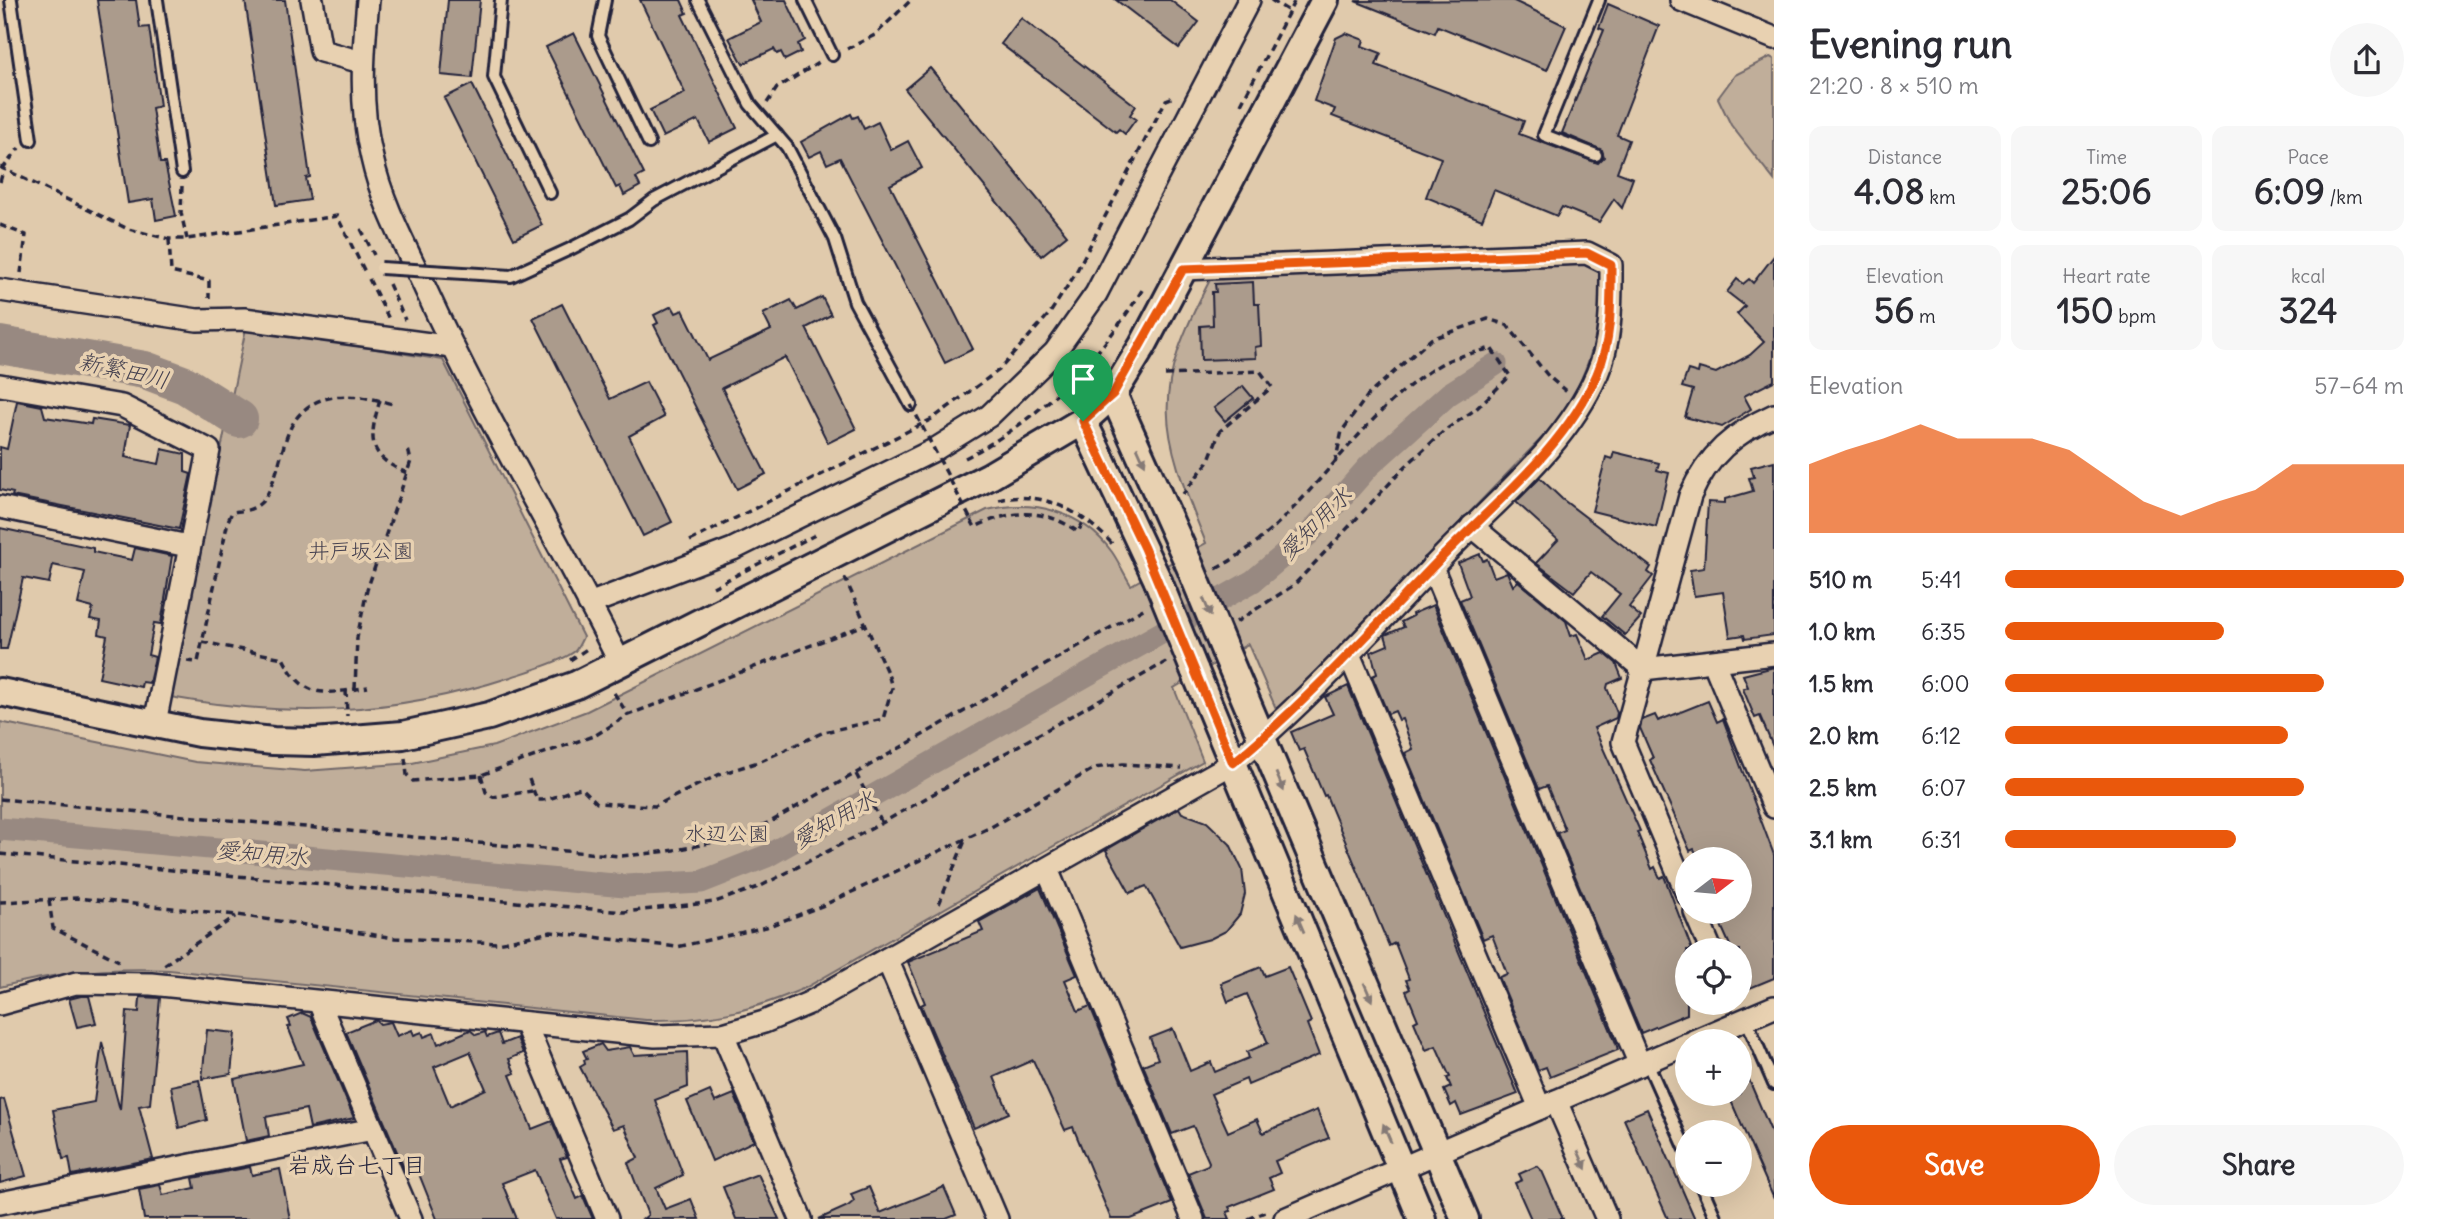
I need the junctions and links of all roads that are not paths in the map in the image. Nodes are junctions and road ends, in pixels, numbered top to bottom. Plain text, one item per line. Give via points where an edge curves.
1 (11, 0) edge
2 (157, 0) edge
3 (312, 0) edge
4 (368, 0) edge
5 (501, 0) edge
6 (605, 0) edge
7 (698, 0) edge
8 (805, 0) edge
9 (1249, 0) edge
10 (1325, 0) edge
11 (1600, 0) edge
12 (1681, 0) edge
13 (1774, 38) edge
14 (832, 55) dead end
15 (362, 62) junction
16 (777, 135) junction
17 (31, 140) road end
18 (649, 144) dead end
19 (1596, 155) dead end
20 (182, 173) road end
21 (550, 193) dead end
22 (381, 268) road end
23 (1183, 269) junction
24 (9, 291) edge
25 (452, 347) junction
26 (0, 385) edge
27 (1113, 394) junction
28 (911, 405) road end
29 (1774, 415) edge
30 (1083, 421) junction
31 (0, 506) edge
32 (1472, 526) junction
33 (188, 546) junction
34 (1432, 567) junction
35 (589, 604) junction
36 (613, 650) junction
37 (1349, 654) junction
38 (1774, 654) edge
39 (1714, 663) junction
40 (1643, 669) junction
41 (0, 692) edge
42 (155, 723) junction
43 (1262, 739) junction
44 (1233, 763) junction
45 (1774, 807) edge
46 (1675, 866) edge
47 (1047, 869) junction
48 (887, 959) junction
49 (318, 1002) junction
50 (0, 1004) edge
51 (1774, 1007) edge
52 (1752, 1012) edge
53 (1738, 1015) edge
54 (1740, 1015) edge
55 (526, 1023) junction
56 (1714, 1029) edge
57 (723, 1034) junction
58 (1675, 1049) edge
59 (1644, 1063) junction
60 (1774, 1084) edge
61 (1548, 1105) junction
62 (1675, 1127) edge
63 (373, 1129) junction
64 (1435, 1154) junction
65 (1402, 1170) junction
66 (1706, 1197) edge
67 (0, 1203) edge
68 (1325, 1211) edge
69 (1279, 1214) edge
70 (411, 1219) edge
71 (607, 1219) edge
72 (801, 1219) edge
73 (997, 1219) edge
74 (1193, 1219) edge
75 (1422, 1219) edge
76 (1465, 1219) edge
77 (1607, 1219) edge
78 (1716, 1219) edge

1 - 17 lane
2 - 20 lane
3 - 15 street via 321,51
4 - 15 street
5 - 21 lane via 494,77
6 - 18 lane via 598,36
7 - 16 lane via 750,104
8 - 14 lane
9 - 35 street via 1096,294 1055,352 989,416 934,450 733,548
10 - 23 street
11 - 19 lane via 1544,135
12 - 13 street
15 - 25 street via 363,106 382,190
16 - 22 lane, bridge via 654,200 629,219 511,276
16 - 28 lane via 835,239 855,302
23 - 27 street
23 - 32 street via 1587,253 1611,265 1611,316 1599,372 1583,404 1561,435
24 - 25 street via 208,320 244,319
25 - 35 street
26 - 33 street via 122,406 209,450
27 - 30 street
27 -> 43 street, bridge
29 - 40 street via 1736,434 1698,477
30 - 36 street via 989,476
30 - 44 street, bridge via 1158,581
31 - 33 street
32 - 34 street
32 - 40 street
33 - 42 street
34 - 37 street
34 - 59 street
35 - 36 street
36 - 42 street via 576,685 476,719 403,735 273,741
37 - 43 street
37 - 61 street
38 - 39 street
39 - 40 street
39 - 45 street
40 - 46 street via 1623,742
41 - 42 street
43 - 44 street
43 -> 64 street
44 - 47 street
65 -> 44 street
47 - 48 street
47 - 74 street
48 - 57 street via 809,1003
48 - 73 street
49 - 50 street via 151,984 76,983
49 - 55 street
49 - 63 street
51 - 52 street
53 - 56 street
54 - 60 lane
55 - 57 street via 655,1036
55 - 71 street
57 - 72 street
58 - 59 street
59 - 61 street
59 - 62 lane
61 - 64 street
61 -> 77 street
63 - 67 street
63 - 70 street
64 - 65 street
64 - 76 street
65 - 68 street
65 - 75 street
66 - 78 lane
68 - 69 street

